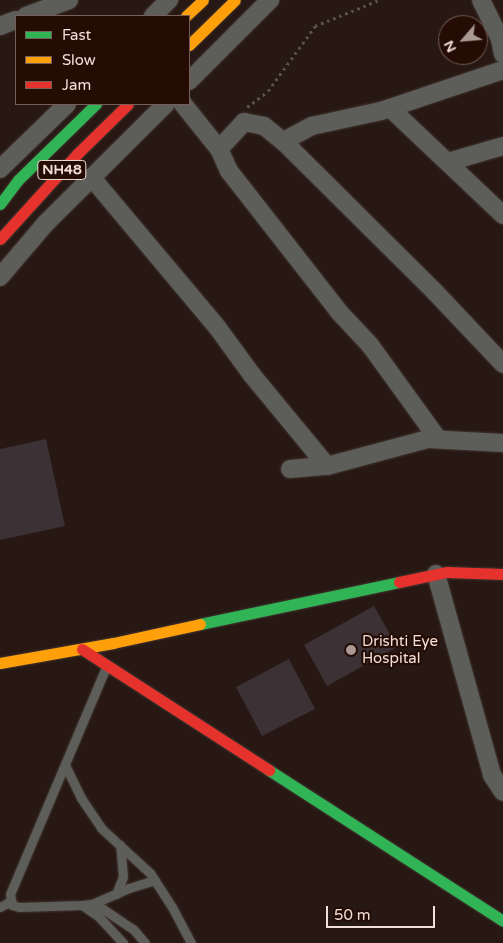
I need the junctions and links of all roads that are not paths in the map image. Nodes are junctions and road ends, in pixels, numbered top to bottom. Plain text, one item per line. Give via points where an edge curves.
1 (69, 0) edge
2 (170, 0) edge
3 (203, 0) edge
4 (235, 0) edge
5 (270, 0) edge
6 (481, 0) edge
7 (50, 3) edge
8 (28, 15) edge
9 (155, 15) edge
10 (187, 15) edge
11 (15, 20) edge
12 (0, 26) edge
13 (190, 44) edge
14 (503, 54) edge
15 (503, 70) edge
16 (190, 80) edge
17 (66, 105) edge
18 (95, 105) edge
19 (127, 105) edge
20 (165, 105) edge
21 (184, 105) edge
22 (390, 108) junction
23 (285, 143) junction
24 (503, 146) edge
25 (219, 149) junction
26 (448, 162) junction
27 (0, 169) edge
28 (92, 178) junction
29 (0, 204) edge
30 (503, 215) edge
31 (0, 239) edge
32 (0, 277) edge
33 (503, 364) edge
34 (438, 439) junction
35 (503, 442) edge
36 (327, 466) junction
37 (290, 469) dead end
38 (436, 574) junction
39 (503, 574) edge
40 (82, 649) junction
41 (0, 663) edge
42 (107, 665) junction
43 (65, 765) junction
44 (503, 792) edge
45 (120, 845) junction
46 (155, 880) junction
47 (116, 894) junction
48 (11, 901) junction
49 (92, 904) junction
50 (82, 905) junction
51 (0, 907) edge
52 (503, 921) edge
53 (122, 943) edge
54 (145, 943) edge
55 (191, 943) edge

1 - 7 street
2 - 9 street
3 - 10 main road
4 - 13 main road
5 - 16 street
6 - 14 street via 500,39
7 - 8 street
11 - 12 street
15 - 22 street
17 - 27 street
18 - 29 main road, NH48 via 18,180
19 - 31 main road, NH48 via 77,154
20 - 28 street
21 - 25 street
22 - 23 street via 312,126
22 - 26 street
23 - 25 street via 264,126 244,122
23 - 33 street
24 - 26 street
25 - 34 street via 229,171 340,313 370,345
26 - 30 street
28 - 32 street via 46,223
28 - 36 street via 217,327
34 - 35 street
34 - 36 street
36 - 37 street
38 - 39 main road
38 - 40 main road
38 - 44 street via 492,775
40 - 41 main road
40 - 42 main road
42 - 43 lane
42 - 52 main road
43 - 45 lane via 101,828
43 - 48 lane via 10,894
45 - 46 lane
45 - 47 lane via 123,878
46 - 47 lane
46 - 55 lane
47 - 49 lane
48 - 50 lane via 19,908
48 - 51 lane
49 - 50 lane
49 - 54 lane via 134,929
50 - 53 lane via 98,916

